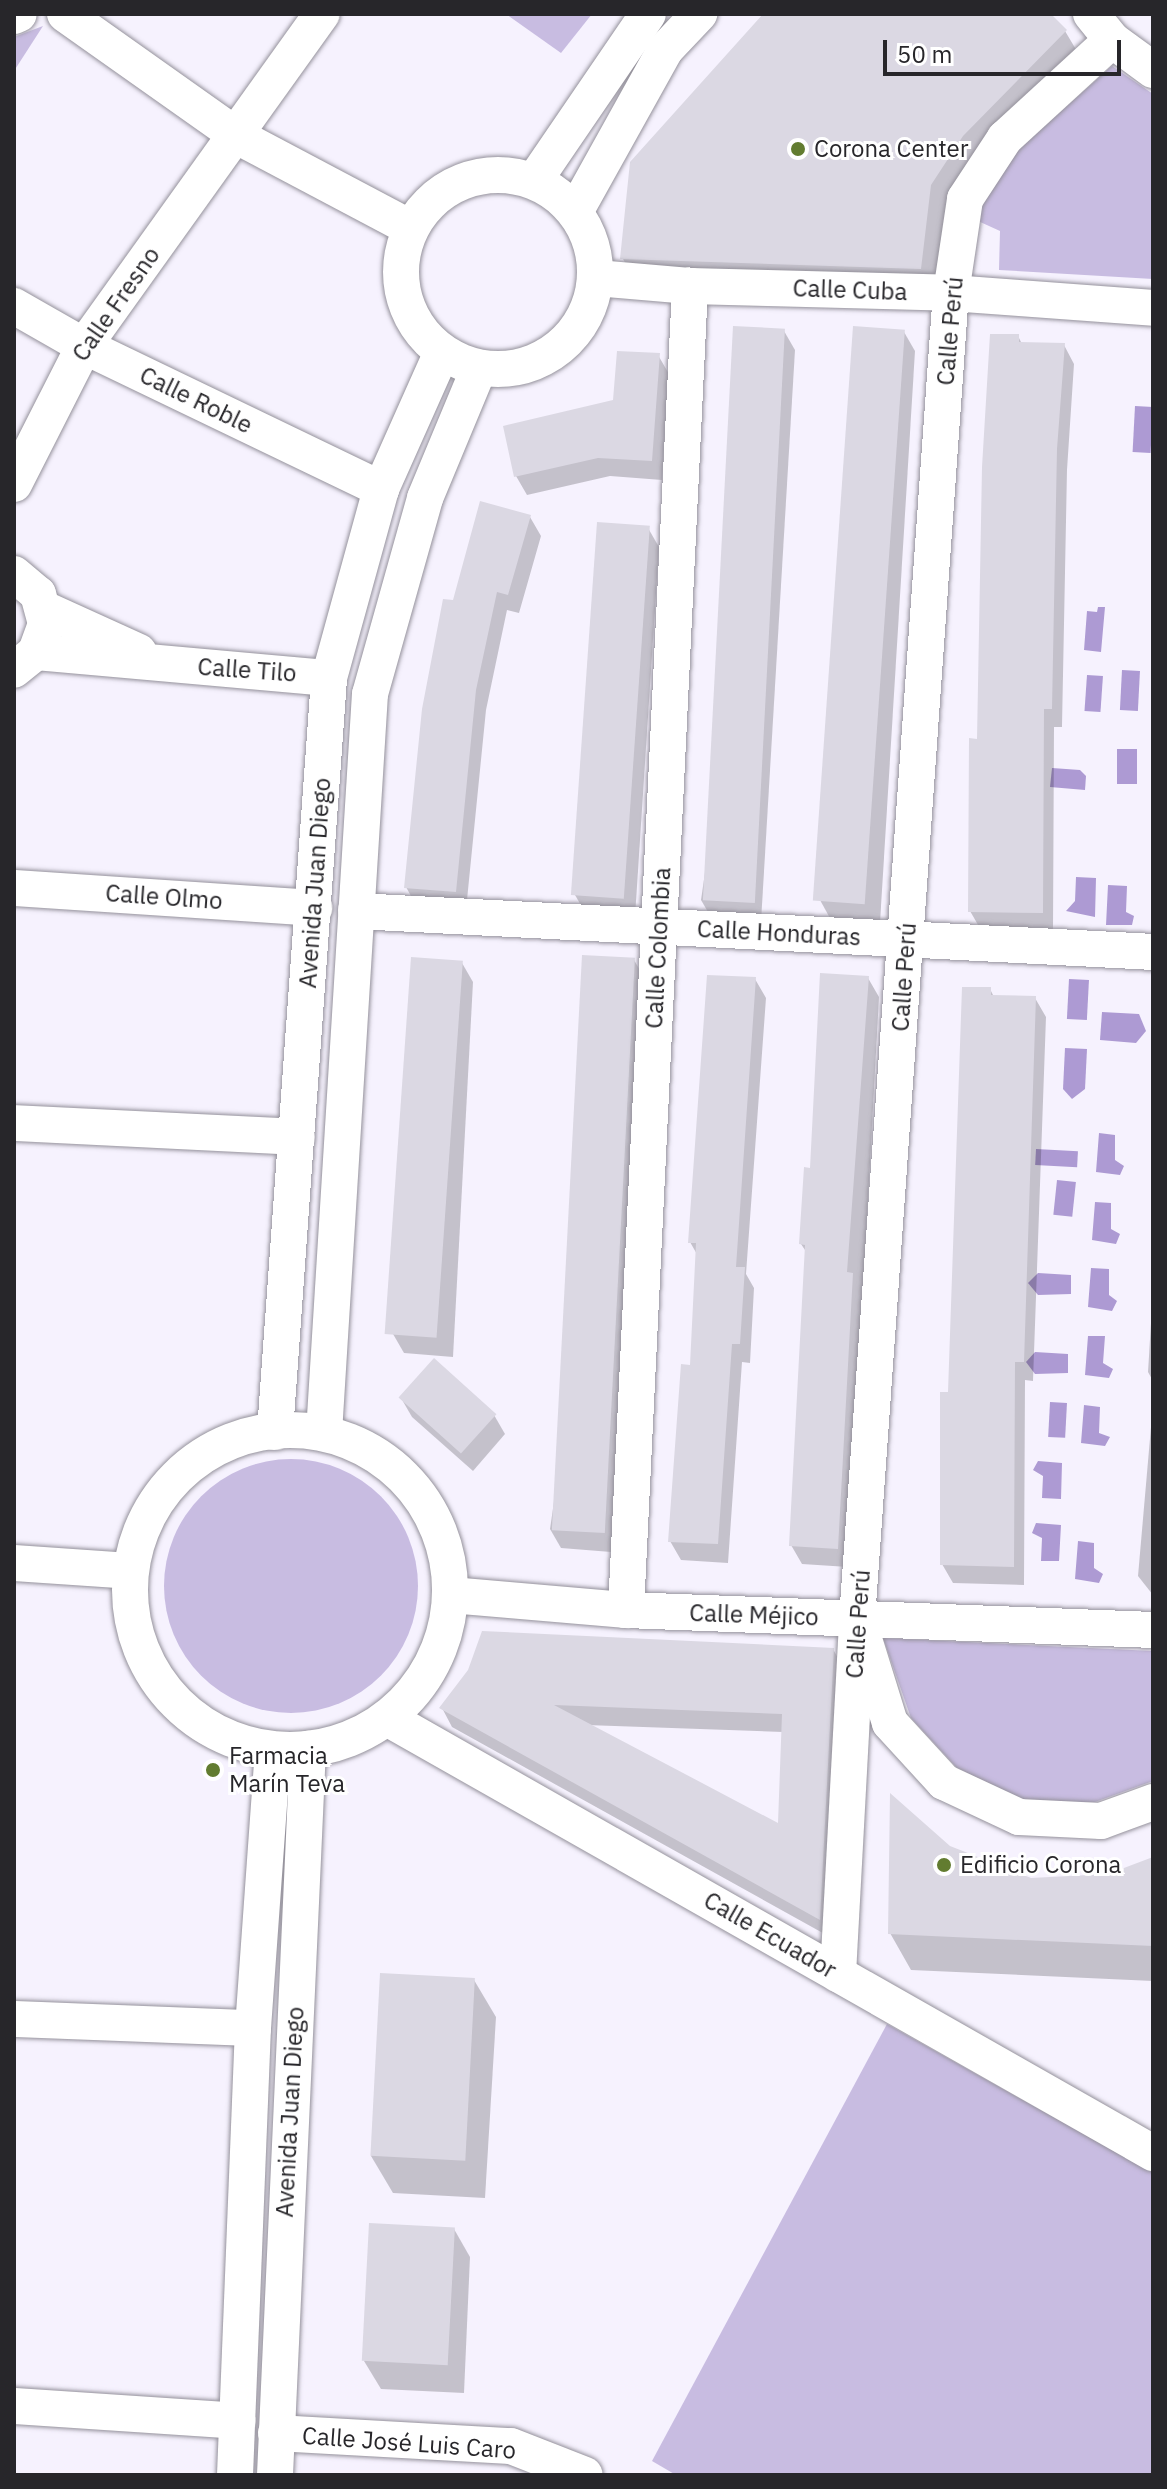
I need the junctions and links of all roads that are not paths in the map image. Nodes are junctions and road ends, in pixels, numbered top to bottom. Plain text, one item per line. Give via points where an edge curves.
1 (65, 14) edge
2 (322, 14) edge
3 (648, 14) edge
4 (699, 14) edge
5 (1101, 27) edge
6 (1153, 70) edge
7 (237, 136) junction
8 (534, 181) junction
9 (575, 212) junction
10 (411, 228) junction
11 (596, 278) junction
12 (690, 286) junction
13 (951, 293) junction
14 (14, 306) edge
15 (1153, 308) edge
16 (84, 346) junction
17 (442, 352) junction
18 (479, 368) junction
19 (14, 484) edge
20 (381, 489) junction
21 (14, 574) edge
22 (44, 609) junction
23 (25, 661) edge
24 (166, 664) junction
25 (329, 678) junction
26 (14, 888) edge
27 (314, 908) junction
28 (356, 911) junction
29 (660, 926) junction
30 (906, 939) junction
31 (1153, 952) edge
32 (14, 1123) edge
33 (297, 1137) junction
34 (275, 1432) junction
35 (324, 1433) junction
36 (14, 1563) edge
37 (130, 1571) junction
38 (451, 1595) junction
39 (626, 1610) junction
40 (857, 1619) junction
41 (1153, 1630) edge
42 (387, 1718) junction
43 (291, 1750) junction
44 (1153, 1802) edge
45 (838, 1974) junction
46 (14, 2019) edge
47 (253, 2028) junction
48 (1153, 2153) edge
49 (14, 2406) edge
50 (237, 2421) junction
51 (276, 2433) junction
52 (565, 2471) edge
53 (235, 2475) edge
54 (275, 2475) edge

1 - 7 street
2 - 7 street, Calle Fresno
3 - 8 street
4 - 9 street via 665,50
5 - 6 street
5 - 13 street, Calle Perú via 1005,138 965,199
7 - 10 street
7 - 16 street, Calle Fresno
8 - 9 street
8 - 10 street via 485,175 457,184 429,204
9 - 11 street via 590,240
10 - 17 street via 401,261 405,300 421,333
11 - 12 street, Calle Cuba
11 - 18 street via 580,325 551,354 519,368
12 - 13 street, Calle Cuba
12 - 29 street, Calle Colombia
13 - 15 street, Calle Cuba
13 - 30 street, Calle Perú
14 - 16 street, Calle Roble
16 - 19 street, Calle Fresno
16 - 20 street, Calle Roble
17 - 18 street
17 - 20 street, Avenida Juan Diego
18 - 28 street, Avenida Juan Diego via 425,498 370,694
20 - 25 street, Avenida Juan Diego
21 - 22 street via 28,583
22 - 23 street via 43,639
22 - 24 street, Calle Tilo
23 - 24 street, Calle Tilo
24 - 25 street, Calle Tilo
25 - 27 street, Avenida Juan Diego
26 - 27 street, Calle Olmo
27 - 33 street, Avenida Juan Diego
28 - 29 street, Calle Honduras
28 - 35 street, Avenida Juan Diego
29 - 30 street, Calle Honduras
29 - 39 street, Calle Colombia
30 - 31 street, Calle Honduras
30 - 40 street, Calle Perú
32 - 33 street
33 - 34 street, Avenida Juan Diego
34 - 35 street
34 - 37 street via 240,1437 191,1463 146,1517
35 - 38 street via 374,1449 416,1490 432,1514 445,1553
36 - 37 street
37 - 43 street via 130,1613 157,1679 184,1712 247,1746
38 - 39 street, Calle Méjico
38 - 42 street via 441,1645 413,1693
39 - 40 street, Calle Méjico
40 - 41 street, Calle Méjico
40 - 44 street via 890,1723 944,1782 1019,1817 1101,1821
40 - 45 street, Calle Perú
42 - 43 street via 329,1746
42 - 45 street, Calle Ecuador
43 - 47 street, Avenida Juan Diego
43 - 51 street, Avenida Juan Diego
45 - 48 street, Calle Ecuador
46 - 47 street
47 - 50 street, Avenida Juan Diego
49 - 50 street
50 - 53 street, Avenida Juan Diego
51 - 52 street, Calle José Luis Caro via 511,2446
51 - 54 street, Avenida Juan Diego

